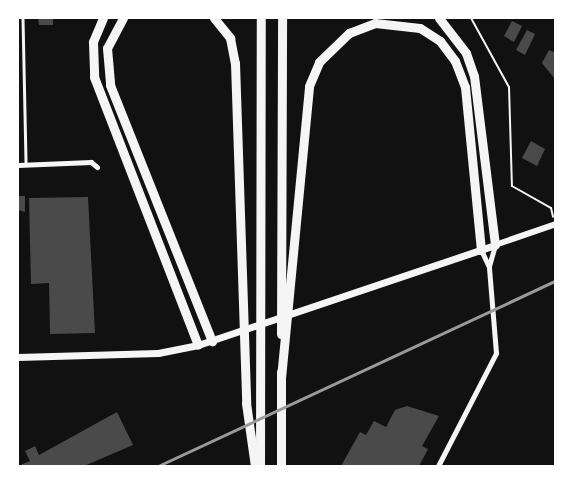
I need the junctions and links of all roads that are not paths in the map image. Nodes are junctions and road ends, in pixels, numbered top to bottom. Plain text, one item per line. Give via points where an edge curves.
1 (23, 18) edge
2 (103, 18) edge
3 (123, 18) edge
4 (214, 18) edge
5 (261, 18) edge
6 (282, 18) edge
7 (440, 18) edge
8 (26, 164) junction
9 (18, 165) edge
10 (97, 167) dead end
11 (556, 223) edge
12 (495, 245) junction
13 (481, 250) junction
14 (489, 267) junction
15 (212, 341) junction
16 (198, 345) junction
17 (18, 357) edge
18 (281, 378) junction
19 (255, 466) edge
20 (260, 466) edge
21 (281, 466) edge
22 (438, 466) edge

1 - 8 lane
2 - 16 highway via 93,42 94,77
3 - 15 highway via 107,48 110,85
4 - 19 highway via 230,38 234,63 246,403
5 - 20 highway
6 - 18 highway
7 - 12 highway via 466,53 474,76
8 - 9 street
8 - 10 street via 91,162
11 - 12 street
12 - 13 main road
12 - 14 street
13 - 14 street
13 - 15 main road
13 - 18 highway via 465,87 455,61 440,41 420,28 375,22 333,44 309,86
14 - 22 street via 495,359
15 - 16 main road
16 - 17 main road via 158,353
18 - 21 highway

